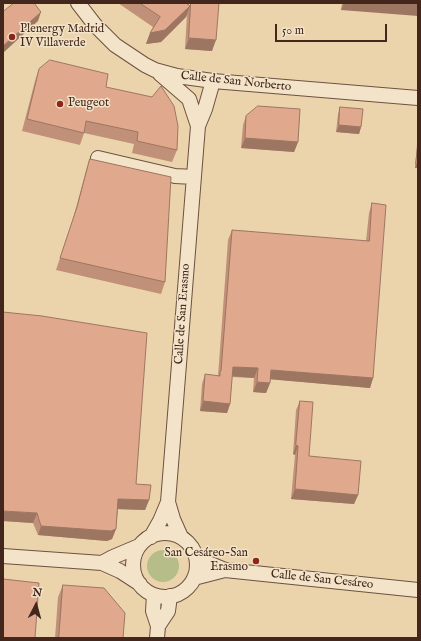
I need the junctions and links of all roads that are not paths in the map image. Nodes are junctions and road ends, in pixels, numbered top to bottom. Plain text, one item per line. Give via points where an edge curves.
1 (80, 4) edge
2 (155, 70) junction
3 (213, 81) junction
4 (418, 98) edge
5 (198, 126) junction
6 (98, 158) dead end
7 (194, 177) junction
8 (168, 502) junction
9 (150, 537) junction
10 (181, 537) junction
11 (139, 546) junction
12 (195, 554) junction
13 (3, 556) edge
14 (102, 563) junction
15 (225, 570) junction
16 (194, 578) junction
17 (140, 584) junction
18 (418, 590) edge
19 (154, 595) junction
20 (170, 596) junction
21 (157, 632) edge

1 - 2 street, Calle de San Norberto via 95,25 115,45
2 - 3 street, Calle de San Norberto
2 - 5 street, Calle de San Erasmo via 189,99
3 - 4 street, Calle de San Norberto
3 - 5 street, Calle de San Erasmo
5 - 7 street, Calle de San Erasmo
6 - 7 street via 175,176
7 - 8 street, Calle de San Erasmo
8 - 9 street, Calle de San Erasmo
8 - 10 street, Calle de San Erasmo
9 - 10 street via 164,533
9 - 11 street
10 - 12 street via 192,547
11 - 14 street
11 - 17 street via 133,564
12 - 15 street, Calle de San Cesáreo
12 - 16 street via 197,569
13 - 14 street
14 - 17 street
15 - 16 street, Calle de San Cesáreo
15 - 18 street, Calle de San Cesáreo
16 - 20 street via 184,590
17 - 19 street
19 - 20 street
19 - 21 street via 153,611
20 - 21 street via 168,611

